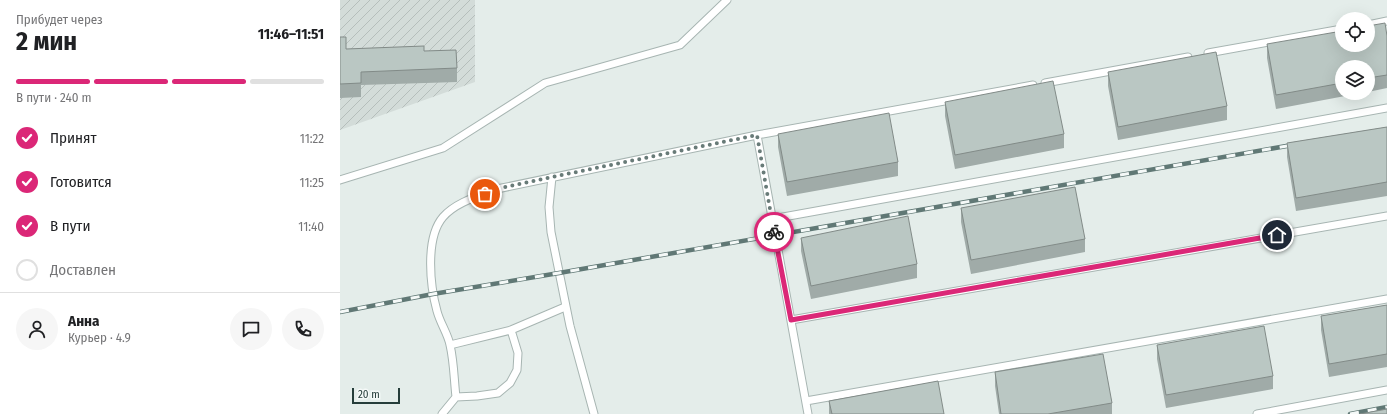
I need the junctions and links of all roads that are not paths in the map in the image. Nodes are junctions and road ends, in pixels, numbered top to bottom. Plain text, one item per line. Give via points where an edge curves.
1 (727, 0) edge
2 (1387, 21) edge
3 (1375, 23) edge
4 (1335, 30) edge
5 (1202, 55) edge
6 (1194, 56) edge
7 (1387, 108) edge
8 (757, 135) junction
9 (552, 177) junction
10 (340, 180) edge
11 (1387, 216) edge
12 (772, 219) junction
13 (1387, 299) edge
14 (566, 307) junction
15 (791, 320) junction
16 (511, 330) junction
17 (450, 345) junction
18 (1387, 390) edge
19 (456, 397) junction
20 (806, 401) junction
21 (442, 414) edge
22 (594, 414) edge
23 (808, 414) edge
24 (1257, 414) edge

1 - 10 lane via 680,44 545,83 443,148
2 - 3 lane
4 - 5 lane
6 - 8 lane
7 - 12 lane
8 - 9 lane
8 - 12 lane
9 - 14 lane via 548,207
9 - 17 lane via 496,189 473,198 452,208 436,227 431,249 433,294
11 - 15 lane
12 - 15 lane
13 - 20 lane
14 - 16 lane
14 - 22 lane
15 - 20 lane
16 - 17 lane
16 - 19 lane via 518,353 518,364 510,383 498,393
17 - 19 lane
18 - 24 lane
19 - 21 lane
20 - 23 lane

